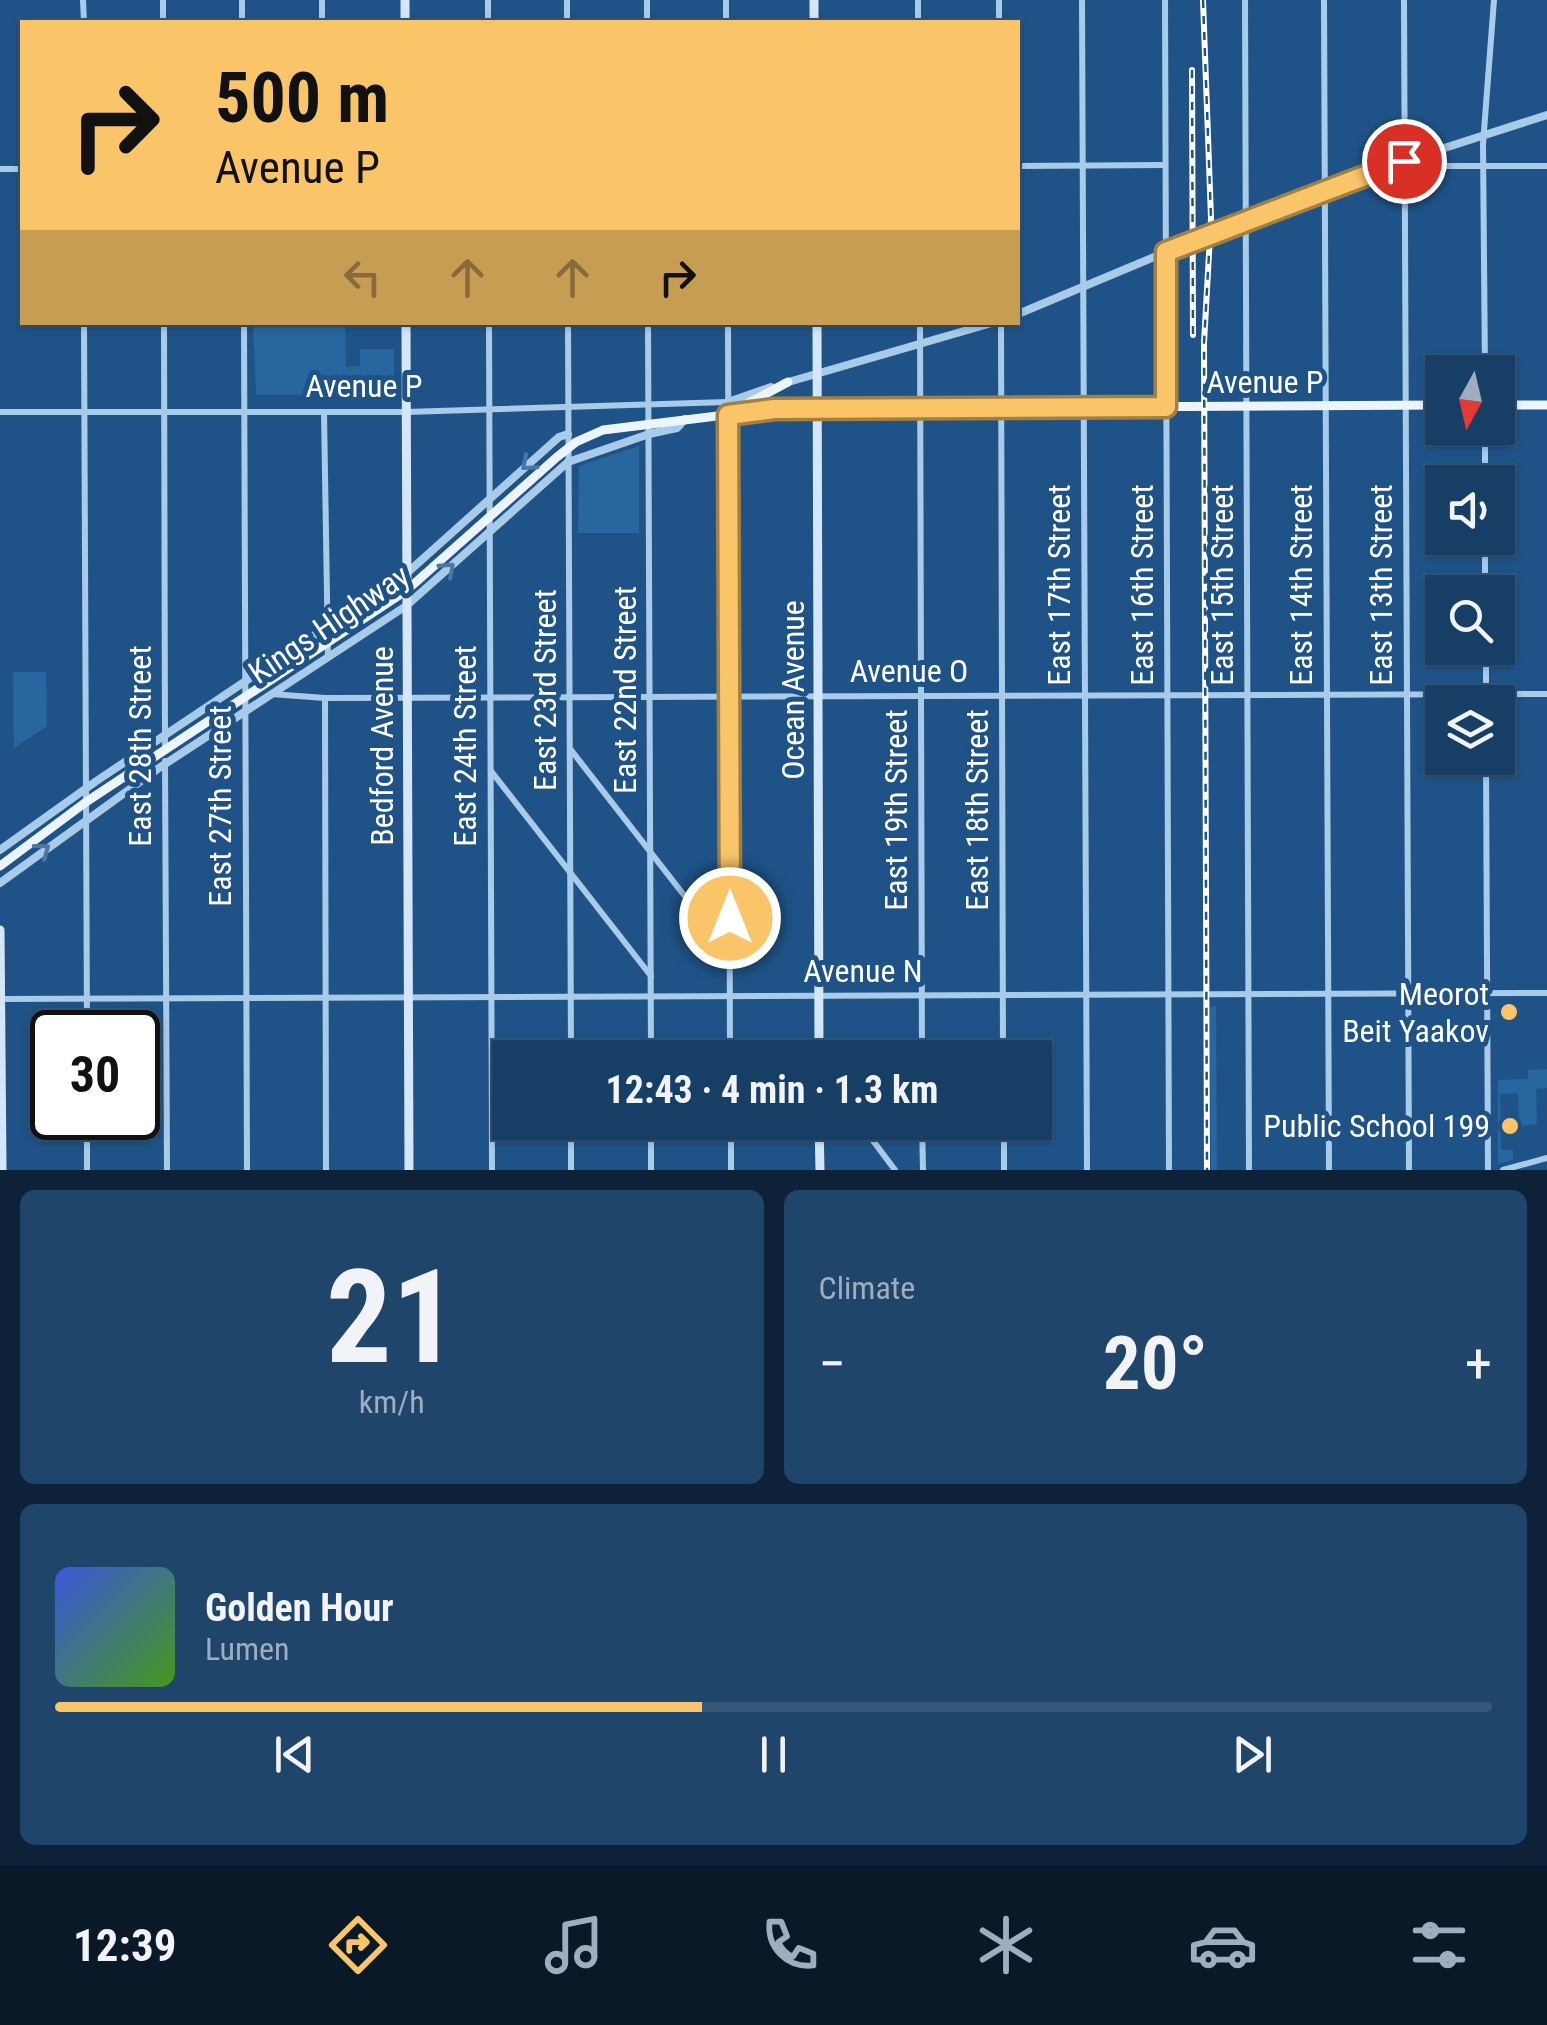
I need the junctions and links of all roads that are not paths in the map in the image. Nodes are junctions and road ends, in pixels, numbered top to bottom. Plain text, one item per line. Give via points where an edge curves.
1 (1082, 0) edge
2 (1165, 0) edge
3 (1244, 0) edge
4 (1324, 0) edge
5 (1404, 0) edge
6 (1494, 0) edge
7 (1547, 115) edge
8 (1483, 136) junction
9 (1404, 161) junction
10 (1166, 165) junction
11 (1020, 166) edge
12 (1083, 166) junction
13 (1483, 166) junction
14 (1547, 166) edge
15 (1325, 190) junction
16 (1245, 220) junction
17 (1166, 252) junction
18 (1083, 286) junction
19 (1020, 313) edge
20 (84, 325) edge
21 (164, 325) edge
22 (244, 325) edge
23 (406, 325) edge
24 (489, 325) edge
25 (568, 325) edge
26 (648, 325) edge
27 (728, 325) edge
28 (816, 325) edge
29 (920, 325) edge
30 (988, 325) edge
31 (998, 325) edge
32 (920, 346) junction
33 (1484, 355) edge
34 (817, 374) junction
35 (788, 382) junction
36 (728, 402) junction
37 (648, 404) junction
38 (1515, 405) edge
39 (1547, 405) edge
40 (568, 406) junction
41 (1246, 406) junction
42 (1326, 406) junction
43 (1405, 406) junction
44 (1425, 406) edge
45 (1166, 407) junction
46 (920, 408) junction
47 (1001, 408) junction
48 (1084, 408) junction
49 (489, 409) junction
50 (817, 409) junction
51 (0, 412) edge
52 (84, 412) junction
53 (164, 412) junction
54 (244, 412) junction
55 (324, 412) junction
56 (406, 412) junction
57 (728, 415) junction
58 (649, 428) junction
59 (568, 434) junction
60 (568, 449) junction
61 (568, 462) junction
62 (490, 498) junction
63 (490, 516) junction
64 (490, 532) junction
65 (407, 573) junction
66 (407, 590) junction
67 (406, 606) junction
68 (325, 628) junction
69 (327, 643) junction
70 (328, 657) junction
71 (246, 681) junction
72 (271, 694) junction
73 (1247, 694) junction
74 (1327, 694) junction
75 (1406, 694) junction
76 (1547, 694) edge
77 (1084, 695) junction
78 (1168, 695) junction
79 (1425, 695) edge
80 (729, 696) junction
81 (818, 696) junction
82 (921, 696) junction
83 (1002, 696) junction
84 (1515, 696) edge
85 (245, 697) junction
86 (490, 697) junction
87 (570, 697) junction
88 (649, 697) junction
89 (325, 698) junction
90 (408, 698) junction
91 (245, 712) junction
92 (166, 735) junction
93 (165, 750) junction
94 (570, 750) junction
95 (165, 764) junction
96 (490, 770) junction
97 (1486, 775) edge
98 (86, 788) junction
99 (86, 802) junction
100 (86, 817) junction
101 (0, 850) edge
102 (650, 852) junction
103 (0, 866) edge
104 (571, 873) junction
105 (0, 883) edge
106 (0, 930) edge
107 (730, 954) junction
108 (651, 976) junction
109 (1487, 993) junction
110 (1547, 993) edge
111 (1248, 994) junction
112 (1328, 994) junction
113 (1408, 994) junction
114 (922, 995) junction
115 (1003, 995) junction
116 (1086, 995) junction
117 (1169, 995) junction
118 (651, 996) junction
119 (730, 996) junction
120 (819, 996) junction
121 (409, 997) junction
122 (491, 997) junction
123 (571, 997) junction
124 (0, 998) edge
125 (87, 998) junction
126 (166, 998) junction
127 (246, 998) junction
128 (326, 998) junction
129 (87, 1010) edge
130 (571, 1040) edge
131 (651, 1040) edge
132 (730, 1040) edge
133 (819, 1040) edge
134 (922, 1040) edge
135 (1004, 1040) edge
136 (87, 1140) edge
137 (571, 1140) edge
138 (651, 1140) edge
139 (730, 1140) edge
140 (819, 1140) edge
141 (873, 1140) edge
142 (922, 1140) edge
143 (1004, 1140) edge
144 (1547, 1158) edge
145 (2, 1170) edge
146 (87, 1170) edge
147 (167, 1170) edge
148 (246, 1170) edge
149 (326, 1170) edge
150 (409, 1170) edge
151 (492, 1170) edge
152 (572, 1170) edge
153 (651, 1170) edge
154 (731, 1170) edge
155 (820, 1170) edge
156 (896, 1170) edge
157 (923, 1170) edge
158 (1004, 1170) edge
159 (1087, 1170) edge
160 (1169, 1170) edge
161 (1249, 1170) edge
162 (1329, 1170) edge
163 (1409, 1170) edge
164 (1488, 1170) edge
165 (1503, 1170) edge

1 - 12 street, East 17th Street
2 - 10 street, East 16th Street
3 - 16 street, East 15th Street
4 - 15 street, East 14th Street
5 - 9 street, East 13th Street
6 - 8 street
7 - 8 street
8 - 9 street
8 - 13 street
9 - 13 street
9 - 15 street
9 - 43 street, East 13th Street
10 - 12 street
10 - 17 street, East 16th Street
11 - 12 street
12 - 18 street, East 17th Street
13 - 14 street
13 - 33 street
15 - 16 street
15 - 42 street, East 14th Street
16 - 17 street
16 - 41 street, East 15th Street
17 - 18 street
17 - 45 street, East 16th Street
18 - 19 street
18 - 48 street, East 17th Street
20 - 52 street
21 - 53 street, East 28th Street
22 - 54 street, East 27th Street
23 - 56 main road, Bedford Avenue
24 - 49 street, East 24th Street
25 - 40 street, East 23rd Street
26 - 37 street, East 22nd Street
27 - 36 street
28 - 34 main road, Ocean Avenue
29 - 32 street, East 19th Street
30 - 32 street
31 - 47 street, East 18th Street
32 - 34 street
32 - 46 street, East 19th Street
34 - 35 street
34 - 50 main road, Ocean Avenue
35 - 36 street
35 - 57 main road
36 - 37 street, Avenue P
36 - 57 street
37 - 40 street, Avenue P
37 - 58 street, East 22nd Street
38 - 39 main road
40 - 49 street, Avenue P
40 - 59 street, East 23rd Street
41 - 42 main road, Avenue P
41 - 45 main road, Avenue P
41 - 73 street, East 15th Street
42 - 43 main road, Avenue P
42 - 74 street, East 14th Street
43 - 44 main road, Avenue P
43 - 75 street, East 13th Street
45 - 48 main road, Avenue P
45 - 78 street, East 16th Street
46 - 47 main road, Avenue P
46 - 50 main road, Avenue P
46 - 82 street, East 19th Street
47 - 48 main road, Avenue P
47 - 83 street, East 18th Street
48 - 77 street, East 17th Street
49 - 56 street, Avenue P
49 - 62 street, East 24th Street
50 - 57 main road, Avenue P
50 - 81 main road, Ocean Avenue
51 - 52 street, Avenue P
52 - 53 street, Avenue P
52 - 98 street
53 - 54 street, Avenue P
53 - 92 street, East 28th Street
54 - 55 street, Avenue P
54 - 71 street, East 27th Street
55 - 56 street, Avenue P
55 - 68 street
56 - 65 main road, Bedford Avenue
57 - 58 main road, Kings Highway
57 - 80 street
58 - 60 main road, Kings Highway via 603,430
58 - 61 street, Kings Highway
58 - 88 street, East 22nd Street
59 - 60 street, East 23rd Street
59 -> 62 street, Kings Highway
60 - 61 street, East 23rd Street
60 - 63 main road, Kings Highway
61 - 64 street, Kings Highway
61 - 87 street, East 23rd Street
62 - 63 street, East 24th Street
62 - 65 street, Kings Highway
63 - 64 street, East 24th Street
63 - 66 main road, Kings Highway
67 -> 64 street, Kings Highway
64 - 86 street, East 24th Street
65 - 66 main road, Bedford Avenue
65 - 68 street, Kings Highway
66 - 67 main road, Bedford Avenue
66 - 69 main road, Kings Highway
67 - 70 street, Kings Highway
67 - 90 main road, Bedford Avenue
68 - 69 street
68 - 71 street, Kings Highway
69 - 70 street
69 - 85 main road, Kings Highway
70 - 72 street, Kings Highway
71 - 85 street, East 27th Street
71 - 92 street, Kings Highway
72 - 89 street, Avenue O
72 - 91 street, Kings Highway
73 - 74 street, Avenue O
73 - 78 street, Avenue O
73 - 111 street, East 15th Street
74 - 75 street, Avenue O
74 - 112 street, East 14th Street
75 - 79 street, Avenue O
75 - 113 street, East 13th Street
76 - 84 street, Avenue O
77 - 78 street, Avenue O
77 - 83 street, Avenue O
77 - 116 street, East 17th Street
78 - 117 street, East 16th Street
80 - 81 street, Avenue O
80 - 88 street, Avenue O
80 - 107 street
81 - 82 street, Avenue O
81 - 120 main road, Ocean Avenue
82 - 83 street, Avenue O
82 - 114 street, East 19th Street
83 - 115 street, East 18th Street
85 - 91 street, East 27th Street
85 - 93 main road, Kings Highway
86 - 87 street, Avenue O
86 - 90 street, Avenue O
86 - 96 street, East 24th Street
87 - 88 street, Avenue O
87 - 94 street, East 23rd Street
88 - 102 street, East 22nd Street
89 - 90 street, Avenue O
89 - 128 street
90 - 121 main road, Bedford Avenue
91 - 95 street, Kings Highway
91 - 127 street, East 27th Street
92 - 93 street, East 28th Street
92 - 98 street, Kings Highway
93 - 95 street, East 28th Street
93 - 99 main road, Kings Highway
94 - 102 street
94 - 104 street, East 23rd Street
95 - 100 street, Kings Highway
95 - 126 street, East 28th Street
96 - 104 street
96 - 122 street, East 24th Street
97 - 109 street
98 - 99 street
98 - 101 street, Kings Highway
99 - 100 street
99 - 103 main road, Kings Highway
105 -> 100 street, Kings Highway
100 - 125 street
102 - 107 street
102 - 108 street, East 22nd Street
104 - 108 street
104 - 123 street, East 23rd Street
106 - 124 main road
107 - 119 street
108 - 118 street, East 22nd Street
109 - 110 street, Avenue N
109 - 113 street, Avenue N
109 - 164 street
111 - 112 street, Avenue N
111 - 117 street, Avenue N
111 - 161 street, East 15th Street
112 - 113 street, Avenue N
112 - 162 street, East 14th Street
113 - 163 street, East 13th Street
114 - 115 street, Avenue N
114 - 120 street, Avenue N
114 - 134 street, East 19th Street
115 - 116 street, Avenue N
115 - 135 street, East 18th Street
116 - 117 street, Avenue N
116 - 159 street, East 17th Street
117 - 160 street, East 16th Street
118 - 119 street, Avenue N
118 - 123 street, Avenue N
118 - 131 street, East 22nd Street
119 - 120 street, Avenue N
119 - 132 street
120 - 133 main road, Ocean Avenue
121 - 122 street, Avenue N
121 - 128 street, Avenue N
121 - 150 main road, Bedford Avenue
122 - 123 street, Avenue N
122 - 151 street, East 24th Street
123 - 130 street, East 23rd Street
124 - 125 street, Avenue N
124 - 145 main road
125 - 126 street, Avenue N
125 - 129 street
126 - 127 street, Avenue N
126 - 147 street, East 28th Street
127 - 128 street, Avenue N
127 - 148 street, East 27th Street
128 - 149 street
136 - 146 street
137 - 152 street
138 - 153 street
139 - 154 street
140 - 155 main road
141 - 156 street
142 - 157 street
143 - 158 street
144 - 165 street

